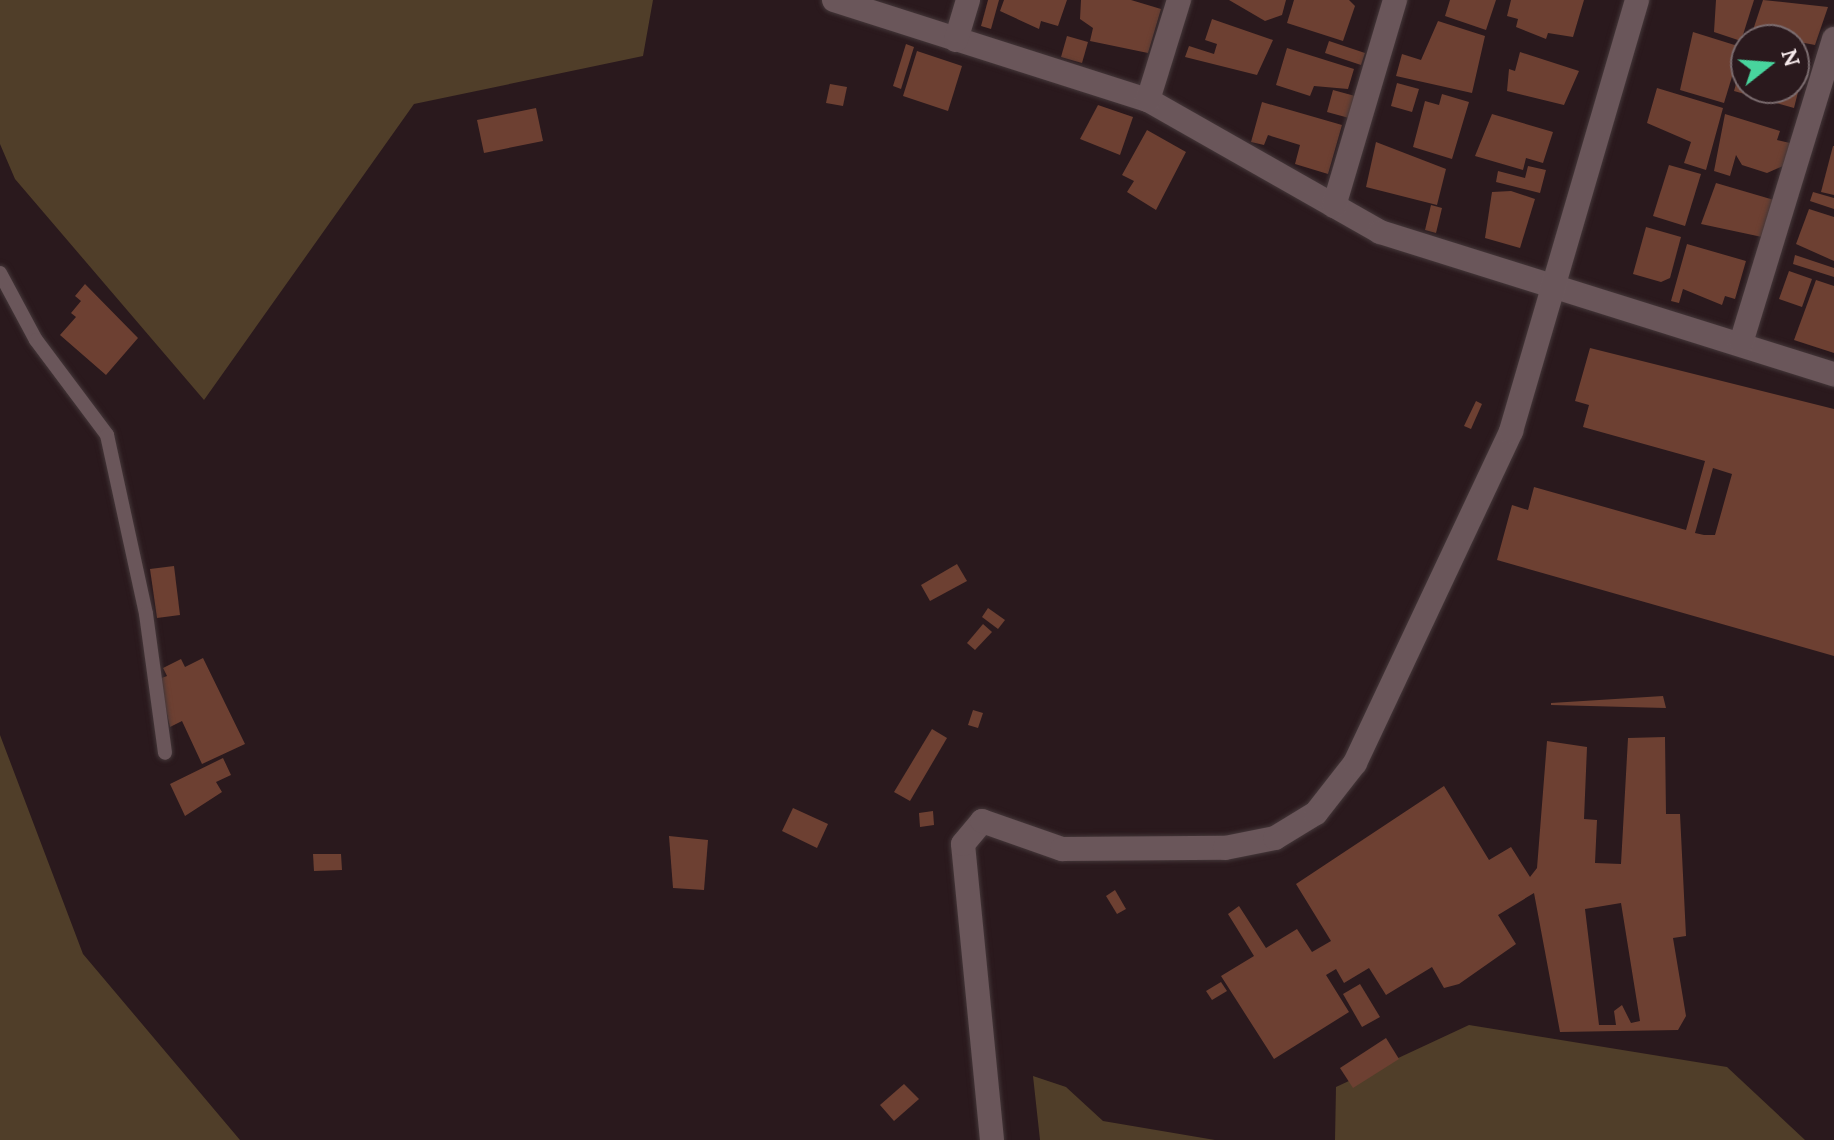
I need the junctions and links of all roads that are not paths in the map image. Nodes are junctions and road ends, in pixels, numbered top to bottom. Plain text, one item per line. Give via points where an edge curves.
1 (834, 0) edge
2 (968, 0) edge
3 (1179, 0) edge
4 (1395, 0) edge
5 (1637, 0) edge
6 (1834, 39) edge
7 (956, 40) junction
8 (1148, 100) junction
9 (1334, 206) junction
10 (0, 273) edge
11 (1552, 280) junction
12 (1741, 343) junction
13 (1834, 374) edge
14 (165, 753) dead end
15 (992, 1140) edge

1 - 7 street
2 - 7 street
3 - 8 street
4 - 9 street
5 - 11 street
6 - 12 street
7 - 8 street
8 - 9 street
9 - 11 street via 1380,232
10 - 14 lane via 36,340 107,435 146,614
11 - 12 street
11 - 15 street via 1511,431 1355,763 1316,813 1275,838 1225,848 1062,849 982,821 963,844
12 - 13 street

